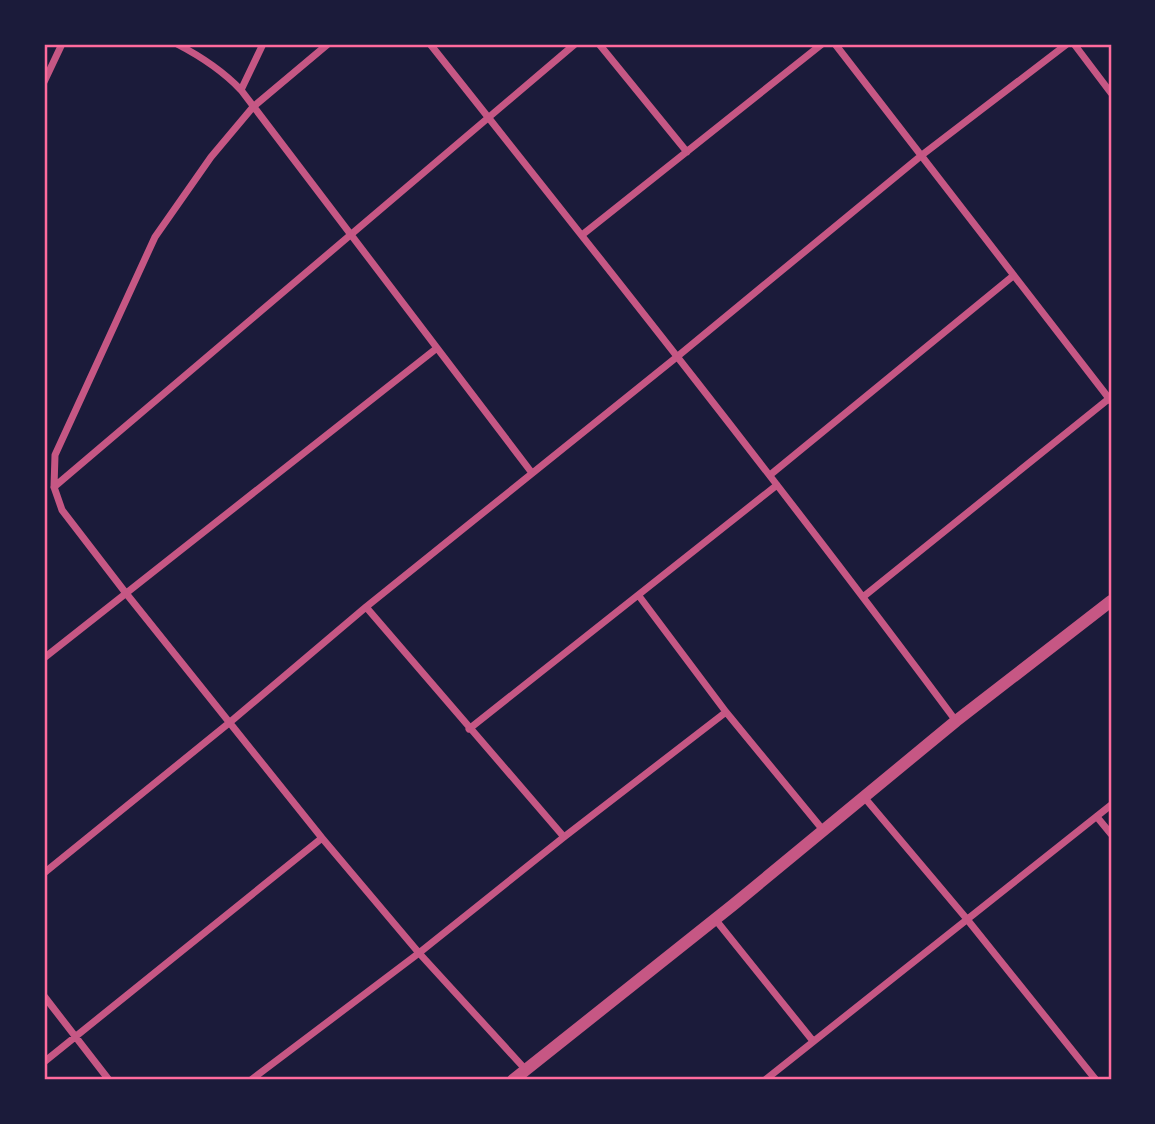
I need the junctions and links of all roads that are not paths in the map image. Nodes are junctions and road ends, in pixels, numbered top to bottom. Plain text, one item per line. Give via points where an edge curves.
1 (62, 44) edge
2 (177, 44) edge
3 (263, 44) edge
4 (328, 44) edge
5 (429, 44) edge
6 (575, 44) edge
7 (600, 44) edge
8 (821, 44) edge
9 (835, 44) edge
10 (1067, 44) edge
11 (1074, 44) edge
12 (44, 82) edge
13 (241, 90) junction
14 (1111, 93) edge
15 (253, 107) junction
16 (488, 118) junction
17 (687, 152) junction
18 (922, 155) junction
19 (351, 235) junction
20 (582, 236) junction
21 (1013, 276) junction
22 (437, 348) junction
23 (678, 356) junction
24 (1111, 399) edge
25 (532, 473) junction
26 (770, 475) junction
27 (778, 485) junction
28 (54, 488) junction
29 (125, 592) junction
30 (639, 596) junction
31 (863, 597) junction
32 (1111, 601) edge
33 (366, 607) junction
34 (44, 658) edge
35 (726, 712) junction
36 (956, 721) junction
37 (229, 723) junction
38 (469, 729) junction
39 (864, 797) junction
40 (1111, 805) edge
41 (1097, 817) junction
42 (823, 830) junction
43 (1111, 834) edge
44 (564, 837) junction
45 (322, 838) junction
46 (44, 873) edge
47 (966, 918) junction
48 (715, 919) junction
49 (419, 953) junction
50 (44, 996) edge
51 (75, 1038) junction
52 (813, 1041) junction
53 (44, 1062) edge
54 (526, 1070) junction
55 (109, 1080) edge
56 (251, 1080) edge
57 (513, 1080) edge
58 (765, 1080) edge
59 (1096, 1080) edge

1 - 12 street
2 - 13 street via 203,57
3 - 13 street
4 - 15 street
5 - 16 street
6 - 16 street
7 - 17 street
8 - 17 street
9 - 18 street
10 - 18 street
11 - 14 street
13 - 15 street
15 - 19 street
15 - 28 street via 211,156 155,237 55,456
16 - 19 street
16 - 20 street
17 - 20 street
18 - 21 street
18 - 23 street
19 - 22 street
19 - 28 street
20 - 23 street
21 - 24 street
21 - 26 street
22 - 25 street
22 - 29 street
23 - 25 street
23 - 26 street
24 - 31 street
25 - 33 street
26 - 27 street
27 - 30 street
27 - 31 street
28 - 29 street via 62,510
29 - 34 street
29 - 37 street
30 - 35 street
30 - 38 street
31 - 36 street
32 - 36 street
33 - 37 street
33 - 38 street
35 - 42 street
35 - 44 street
36 - 39 street
37 - 45 street
37 - 46 street
38 - 44 street
39 - 42 street
39 - 47 street
40 - 41 street
41 - 43 street
41 - 47 street
42 - 48 street
44 - 49 street
45 - 49 street
45 - 51 street
47 - 52 street
47 - 59 street
48 - 52 street
48 - 54 street
49 - 54 street
49 - 56 street
50 - 51 street
51 - 53 street
51 - 55 street
52 - 58 street
54 - 57 street

